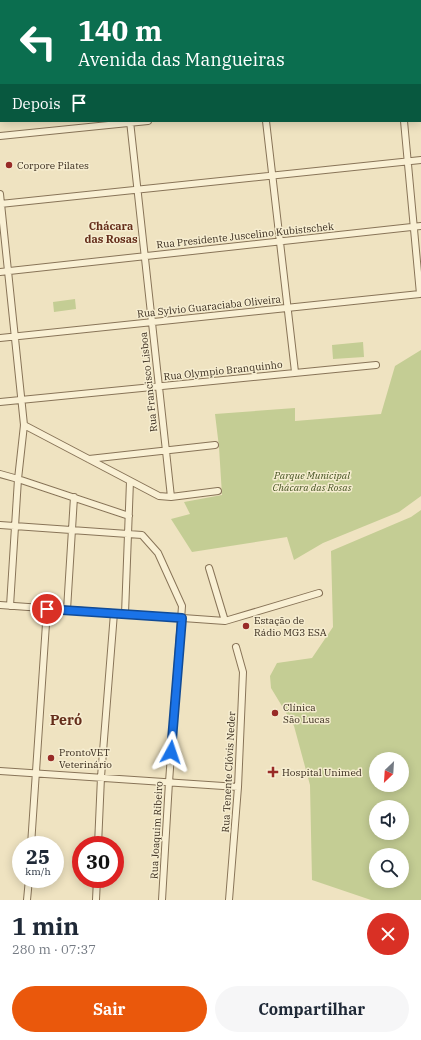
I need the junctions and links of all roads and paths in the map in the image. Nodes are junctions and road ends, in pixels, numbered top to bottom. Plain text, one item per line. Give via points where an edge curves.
1 (130, 122) edge
2 (266, 122) edge
3 (404, 122) edge
4 (0, 136) edge
5 (421, 160) edge
6 (408, 162) junction
7 (272, 176) junction
8 (137, 190) junction
9 (0, 194) edge
10 (0, 204) edge
11 (421, 226) edge
12 (414, 227) junction
13 (280, 241) junction
14 (144, 256) junction
15 (8, 271) junction
16 (0, 272) edge
17 (420, 294) edge
18 (288, 308) junction
19 (152, 322) junction
20 (15, 336) junction
21 (0, 338) edge
22 (376, 365) dead end
23 (295, 372) junction
24 (159, 386) junction
25 (22, 400) junction
26 (0, 402) edge
27 (24, 425) junction
28 (215, 446) dead end
29 (166, 451) junction
30 (88, 459) junction
31 (0, 474) edge
32 (18, 479) junction
33 (130, 481) junction
34 (218, 491) dead end
35 (74, 497) junction
36 (171, 497) junction
37 (129, 516) junction
38 (0, 525) edge
39 (15, 526) junction
40 (72, 530) junction
41 (128, 534) junction
42 (209, 568) dead end
43 (319, 593) dead end
44 (0, 605) edge
45 (10, 606) junction
46 (47, 609) junction
47 (67, 610) junction
48 (114, 613) junction
49 (125, 614) junction
50 (182, 618) junction
51 (225, 621) junction
52 (236, 647) dead end
53 (0, 771) edge
54 (36, 773) junction
55 (101, 777) junction
56 (169, 782) junction
57 (238, 787) junction
58 (32, 836) edge
59 (98, 836) edge
60 (28, 888) edge
61 (97, 888) edge
62 (27, 900) edge
63 (96, 900) edge
64 (162, 900) edge
65 (229, 900) edge

1 - 4 street
1 - 8 street, Rua Francisco Lisboa
2 - 7 street
3 - 6 street
5 - 6 street
6 - 7 street
6 - 12 street
7 - 8 street
7 - 13 street
8 - 10 street
8 - 14 street, Rua Francisco Lisboa
9 - 10 street
10 - 15 street
11 - 12 street, Rua Presidente Juscelino Kubistschek
12 - 13 street, Rua Presidente Juscelino Kubistschek
12 - 17 street
13 - 14 street, Rua Presidente Juscelino Kubistschek
13 - 18 street
14 - 15 street, Rua Presidente Juscelino Kubistschek
14 - 19 street, Rua Francisco Lisboa
15 - 16 street, Rua Presidente Juscelino Kubistschek
15 - 20 street
17 - 18 street, Rua Sylvio Guaraciaba Oliveira
18 - 19 street, Rua Sylvio Guaraciaba Oliveira
18 - 23 street
19 - 20 street, Rua Sylvio Guaraciaba Oliveira
19 - 24 street, Rua Francisco Lisboa
20 - 21 street, Rua Sylvio Guaraciaba Oliveira
20 - 25 street
22 - 23 street, Rua Olympio Branquinho
23 - 24 street, Rua Olympio Branquinho
24 - 25 street, Rua Olympio Branquinho
24 - 29 street, Rua Francisco Lisboa
25 - 26 street, Rua Olympio Branquinho
25 - 27 street
27 - 30 street
27 - 32 street
28 - 29 street
29 - 30 street
29 - 36 street, Rua Francisco Lisboa
30 - 33 street
31 - 32 street
32 - 35 street
32 - 39 street
33 - 36 street via 159,496
33 - 37 street
34 - 36 street
35 - 37 street
35 - 40 street
37 - 41 street
38 - 39 street, Rua Joaquim Ribeiro
39 - 40 street, Rua Joaquim Ribeiro
39 - 45 street
40 - 41 street, Rua Joaquim Ribeiro
40 - 47 street
41 - 49 street
41 - 50 street, Rua Joaquim Ribeiro via 142,535 158,553 182,606
42 - 51 street
43 - 51 street
44 - 45 street
45 - 46 street
46 - 47 street
46 - 54 street
47 - 48 street
48 - 49 street
48 - 55 street
49 - 50 street
50 - 51 street
50 - 56 street, Rua Joaquim Ribeiro
52 - 57 street, Rua Tenente Clóvis Neder via 243,672
53 - 54 street
54 - 55 street
54 - 58 street
55 - 56 street
55 - 59 street
56 - 57 street
56 - 64 street, Rua Joaquim Ribeiro
57 - 65 street, Rua Tenente Clóvis Neder
60 - 62 street
61 - 63 street

